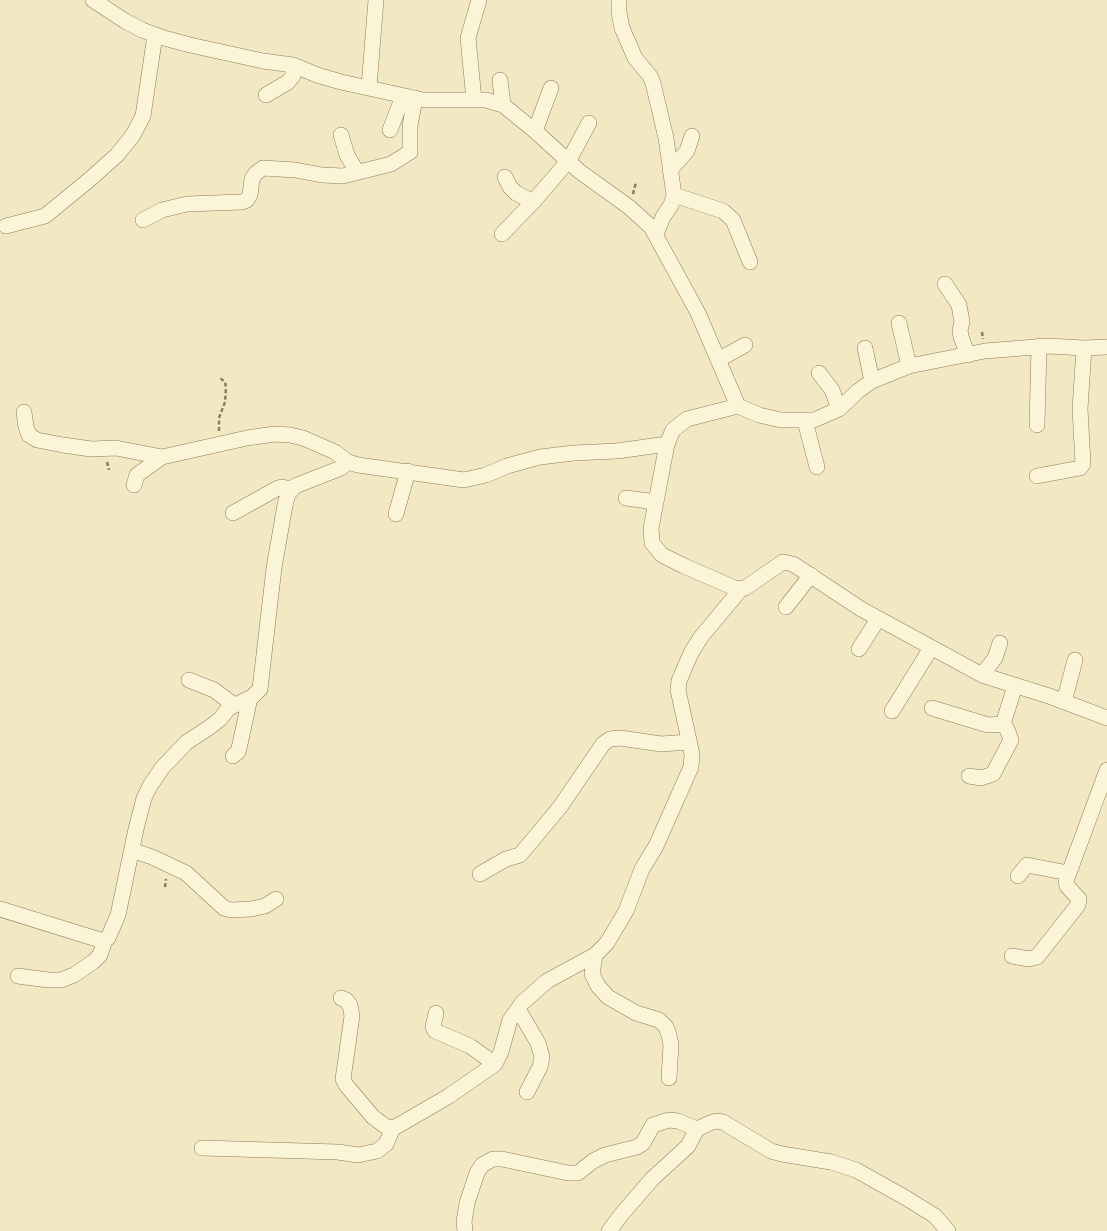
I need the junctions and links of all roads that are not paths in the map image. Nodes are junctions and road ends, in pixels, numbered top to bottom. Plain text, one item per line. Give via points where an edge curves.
1 (93, 0) edge
2 (376, 0) edge
3 (479, 0) edge
4 (619, 0) edge
5 (155, 35) junction
6 (293, 65) junction
7 (500, 80) dead end
8 (369, 87) junction
9 (551, 88) dead end
10 (266, 95) dead end
11 (409, 97) junction
12 (474, 100) junction
13 (503, 105) junction
14 (588, 123) dead end
15 (390, 130) dead end
16 (535, 131) junction
17 (341, 135) dead end
18 (692, 136) dead end
19 (568, 160) junction
20 (670, 170) junction
21 (357, 172) junction
22 (505, 177) dead end
23 (674, 195) junction
24 (533, 202) junction
25 (143, 220) dead end
26 (6, 226) dead end
27 (502, 234) dead end
28 (656, 234) junction
29 (750, 262) dead end
30 (944, 284) dead end
31 (899, 323) dead end
32 (745, 345) dead end
33 (1039, 346) junction
34 (1107, 347) edge
35 (865, 348) dead end
36 (1084, 348) junction
37 (968, 355) junction
38 (718, 360) junction
39 (909, 366) junction
40 (819, 373) dead end
41 (872, 381) junction
42 (738, 406) junction
43 (839, 409) junction
44 (24, 412) dead end
45 (805, 420) junction
46 (1037, 425) dead end
47 (667, 444) junction
48 (162, 457) junction
49 (348, 462) junction
50 (817, 467) dead end
51 (408, 471) junction
52 (1037, 476) dead end
53 (134, 485) dead end
54 (291, 489) junction
55 (626, 498) dead end
56 (656, 502) junction
57 (233, 513) dead end
58 (396, 514) dead end
59 (811, 575) junction
60 (741, 589) junction
61 (786, 607) dead end
62 (878, 619) junction
63 (1000, 643) dead end
64 (931, 648) junction
65 (859, 650) dead end
66 (1074, 660) dead end
67 (982, 676) junction
68 (189, 680) dead end
69 (1015, 686) junction
70 (250, 698) junction
71 (1064, 702) junction
72 (234, 705) junction
73 (932, 708) dead end
74 (892, 711) dead end
75 (1107, 718) edge
76 (1003, 724) junction
77 (690, 742) junction
78 (233, 756) dead end
79 (1107, 770) edge
80 (969, 776) dead end
81 (132, 850) junction
82 (1068, 873) junction
83 (480, 874) dead end
84 (1018, 876) dead end
85 (276, 899) dead end
86 (0, 909) edge
87 (105, 940) junction
88 (595, 955) junction
89 (1012, 956) dead end
90 (18, 976) dead end
91 (341, 998) dead end
92 (518, 1009) junction
93 (436, 1013) dead end
94 (495, 1064) junction
95 (669, 1078) dead end
96 (528, 1092) dead end
97 (393, 1128) junction
98 (697, 1129) junction
99 (202, 1148) dead end
100 (465, 1231) edge
101 (609, 1231) edge
102 (948, 1231) edge

1 - 5 street via 125,21
2 - 8 street
3 - 12 street via 468,38
4 - 20 street via 622,28 635,58 653,84
5 - 6 street via 244,57
5 - 26 street via 145,107 133,135 117,155 44,216
6 - 8 street via 317,75
6 - 10 street via 293,76 288,82
7 - 13 street
8 - 11 street
9 - 16 street
11 - 12 street
11 - 15 street
11 - 21 street via 410,152 391,164
12 - 13 street
13 - 16 street
14 - 19 street
16 - 19 street
17 - 21 street
18 - 20 street via 687,151
19 - 24 street
19 - 28 street via 629,207
20 - 23 street
21 - 25 street via 332,176 263,168 252,179 247,200 187,204 162,210
22 - 24 street via 510,187
23 - 28 street
23 - 29 street via 722,212 733,220
24 - 27 street
28 - 38 street
30 - 37 street via 959,305 961,337
31 - 39 street
32 - 38 street
33 - 36 street
33 - 37 street via 985,350
33 - 46 street
34 - 36 street
35 - 41 street
36 - 52 street via 1080,409 1083,464 1080,468
37 - 39 street
38 - 42 street
39 - 41 street
40 - 43 street via 832,390
41 - 43 street
42 - 45 street via 782,420
42 - 47 street via 686,419 673,430
43 - 45 street
44 - 48 street via 29,435 37,440 91,449 116,448
45 - 50 street
47 - 51 street via 540,457 464,480
47 - 56 street
48 - 49 street via 275,434 303,438 335,452
48 - 53 street via 137,475
49 - 51 street
49 - 54 street
51 - 58 street
54 - 57 street via 282,487 265,494
54 - 70 street via 274,568 261,684
55 - 56 street
56 - 60 street via 652,543 662,555
59 - 60 street via 783,562
59 - 61 street
59 - 62 street
60 - 77 street via 701,637 679,681 678,690
62 - 64 street
62 - 65 street
63 - 67 street via 995,658
64 - 67 street
64 - 74 street
66 - 71 street
67 - 69 street
68 - 72 street via 214,690
69 - 71 street
69 - 76 street
70 - 72 street
70 - 78 street via 238,752
71 - 75 street
72 - 81 street via 187,742 162,768 144,798
73 - 76 street via 982,724
76 - 80 street via 1011,740 993,774 981,778
77 - 83 street via 661,744 610,739 603,744 528,847 520,855
77 - 88 street via 692,760 688,777 642,869 626,911 607,943
79 - 82 street
81 - 85 street via 186,873 224,908 251,909
81 - 87 street via 118,915 112,932
82 - 84 street via 1027,865
82 - 89 street via 1066,883 1078,897 1078,905 1037,957
86 - 87 street
87 - 90 street via 100,955 74,975 60,980
88 - 92 street via 547,981
88 - 95 street via 592,974 608,997 636,1013 659,1020 666,1027 671,1045
91 - 97 street via 350,1005 352,1016 343,1079 374,1117
92 - 94 street via 510,1020
92 - 96 street via 538,1043 542,1057
93 - 94 street via 435,1031 470,1046
94 - 97 street via 449,1096
97 - 99 street via 386,1144 377,1151 358,1155
98 - 100 street via 669,1120 653,1125 637,1147 605,1155 578,1173 492,1159 477,1172 467,1203
98 - 101 street via 688,1146 652,1179
98 - 102 street via 716,1121 723,1122 771,1151 856,1170 935,1216

